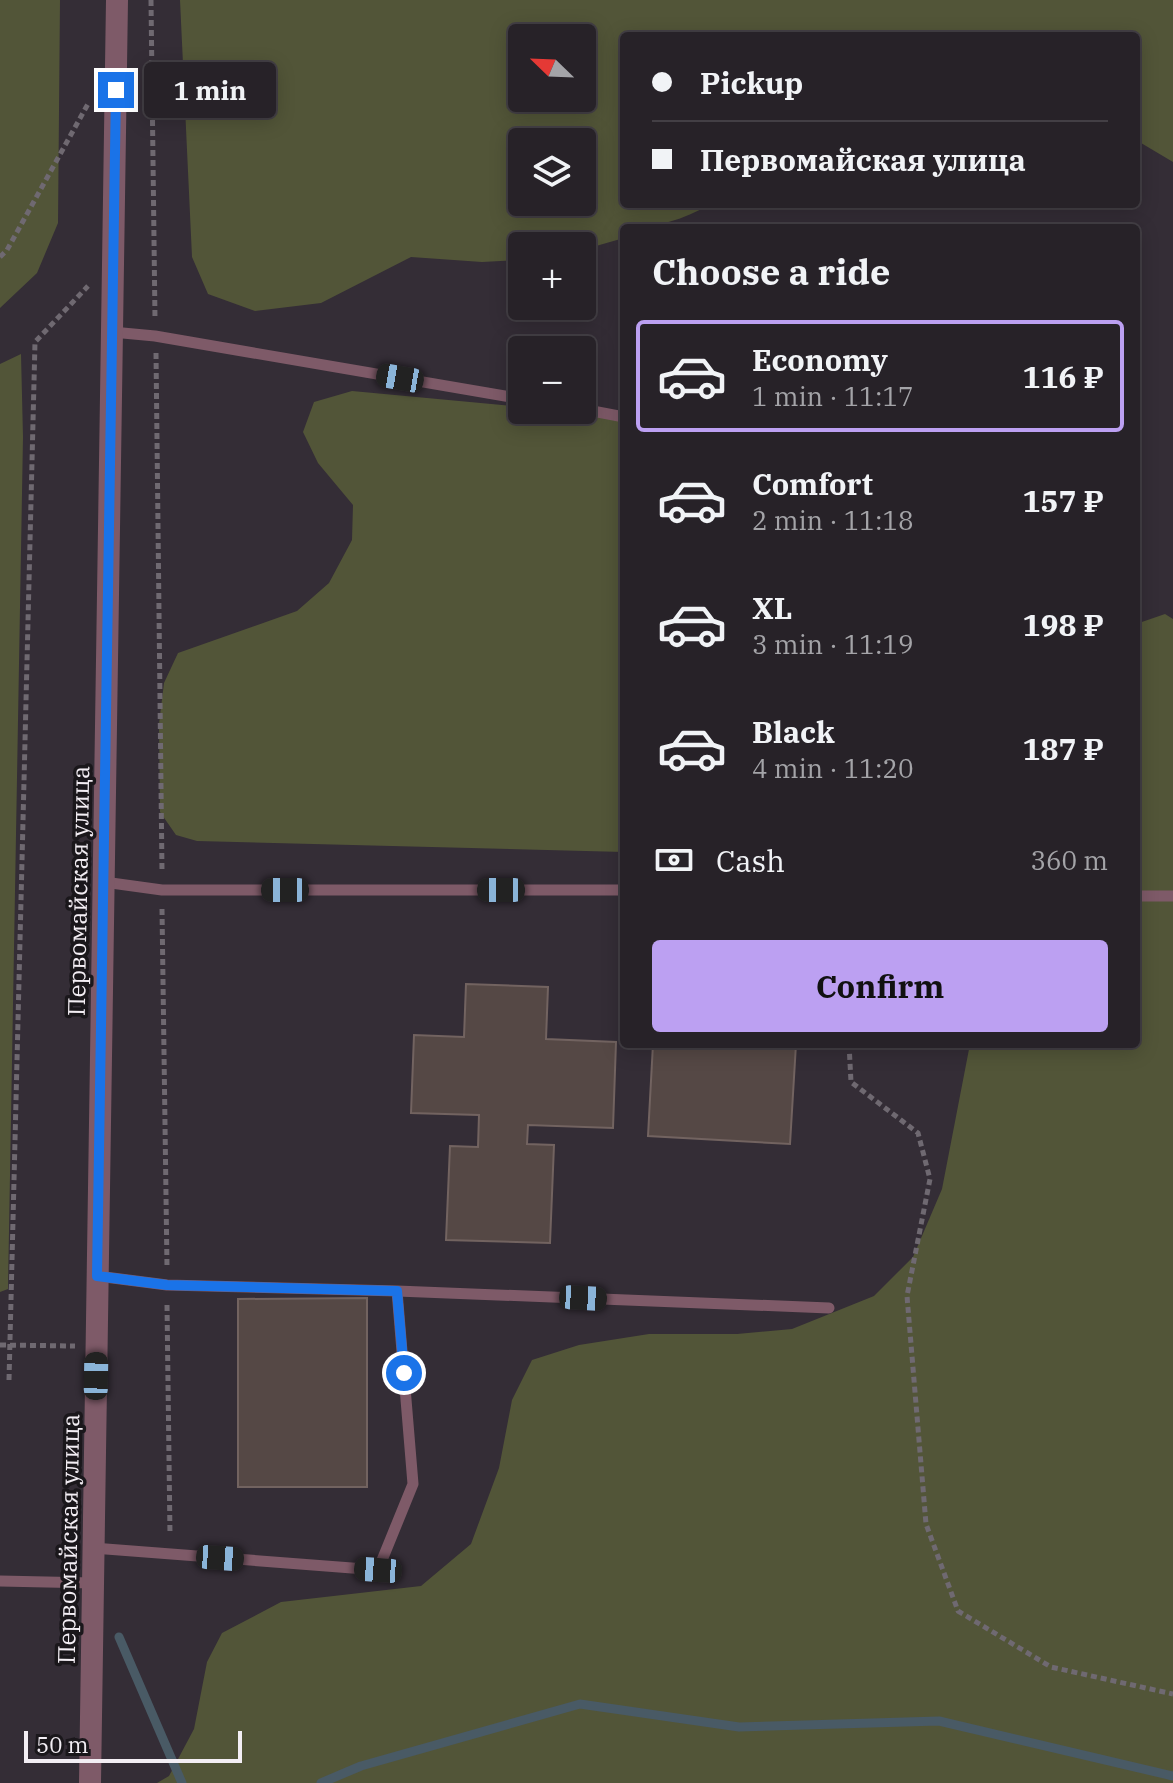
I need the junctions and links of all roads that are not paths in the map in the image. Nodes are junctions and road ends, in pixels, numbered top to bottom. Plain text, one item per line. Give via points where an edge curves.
1 (117, 0) edge
2 (112, 332) junction
3 (508, 397) edge
4 (596, 412) edge
5 (620, 416) edge
6 (104, 882) junction
7 (620, 890) edge
8 (1140, 896) edge
9 (1173, 896) edge
10 (97, 1276) junction
11 (397, 1291) junction
12 (829, 1308) dead end
13 (93, 1548) junction
14 (0, 1581) edge
15 (93, 1583) junction
16 (90, 1783) edge

1 - 2 street, Первомайская улица
2 - 3 lane
2 - 6 street, Первомайская улица
4 - 5 lane
6 - 7 lane via 162,890
6 - 10 street, Первомайская улица
8 - 9 lane
10 - 11 lane via 167,1285
10 - 13 street, Первомайская улица
11 - 12 lane
11 - 13 lane via 413,1484 378,1570
13 - 15 street, Первомайская улица
14 - 15 lane
15 - 16 street, Первомайская улица

